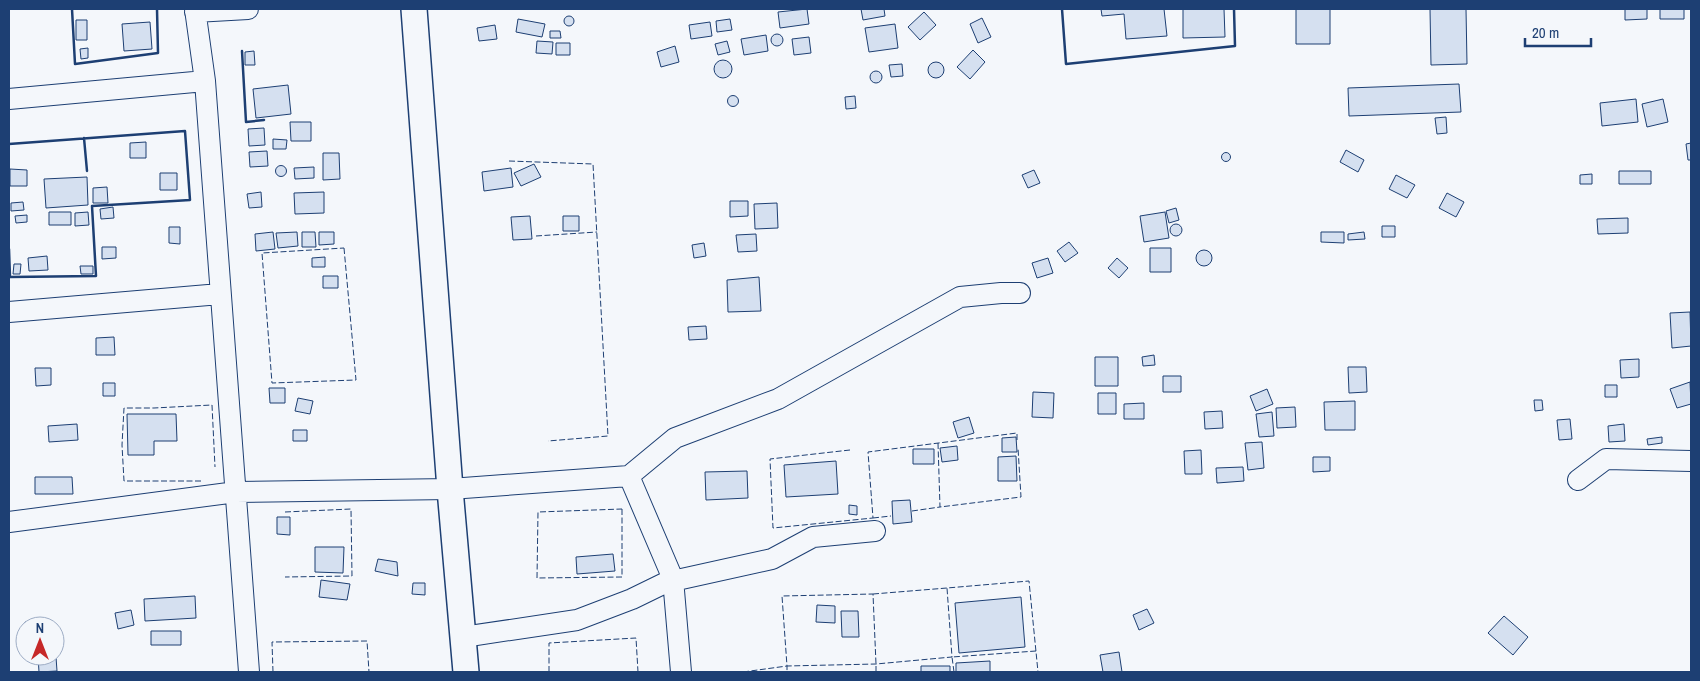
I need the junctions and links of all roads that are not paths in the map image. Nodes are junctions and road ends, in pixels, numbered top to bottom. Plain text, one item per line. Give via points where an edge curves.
1 (248, 9) edge
2 (414, 9) edge
3 (195, 10) edge
4 (205, 81) junction
5 (9, 99) edge
6 (1020, 293) dead end
7 (220, 294) junction
8 (9, 312) edge
9 (1691, 461) edge
10 (629, 476) junction
11 (1578, 480) dead end
12 (450, 489) junction
13 (236, 492) junction
14 (9, 522) edge
15 (874, 532) dead end
16 (673, 579) junction
17 (463, 637) junction
18 (249, 672) edge
19 (466, 672) edge
20 (682, 672) edge

1 - 3 street
2 - 12 street
3 - 4 street
4 - 5 street
4 - 7 street
6 - 10 street via 960,297 778,399 675,438
7 - 8 street
7 - 13 street
9 - 11 street via 1606,459
10 - 12 street
10 - 16 street
12 - 13 street
12 - 17 street
13 - 14 street
13 - 18 street
15 - 16 street via 813,537 772,559
16 - 17 street via 577,620
16 - 20 street
17 - 19 street

